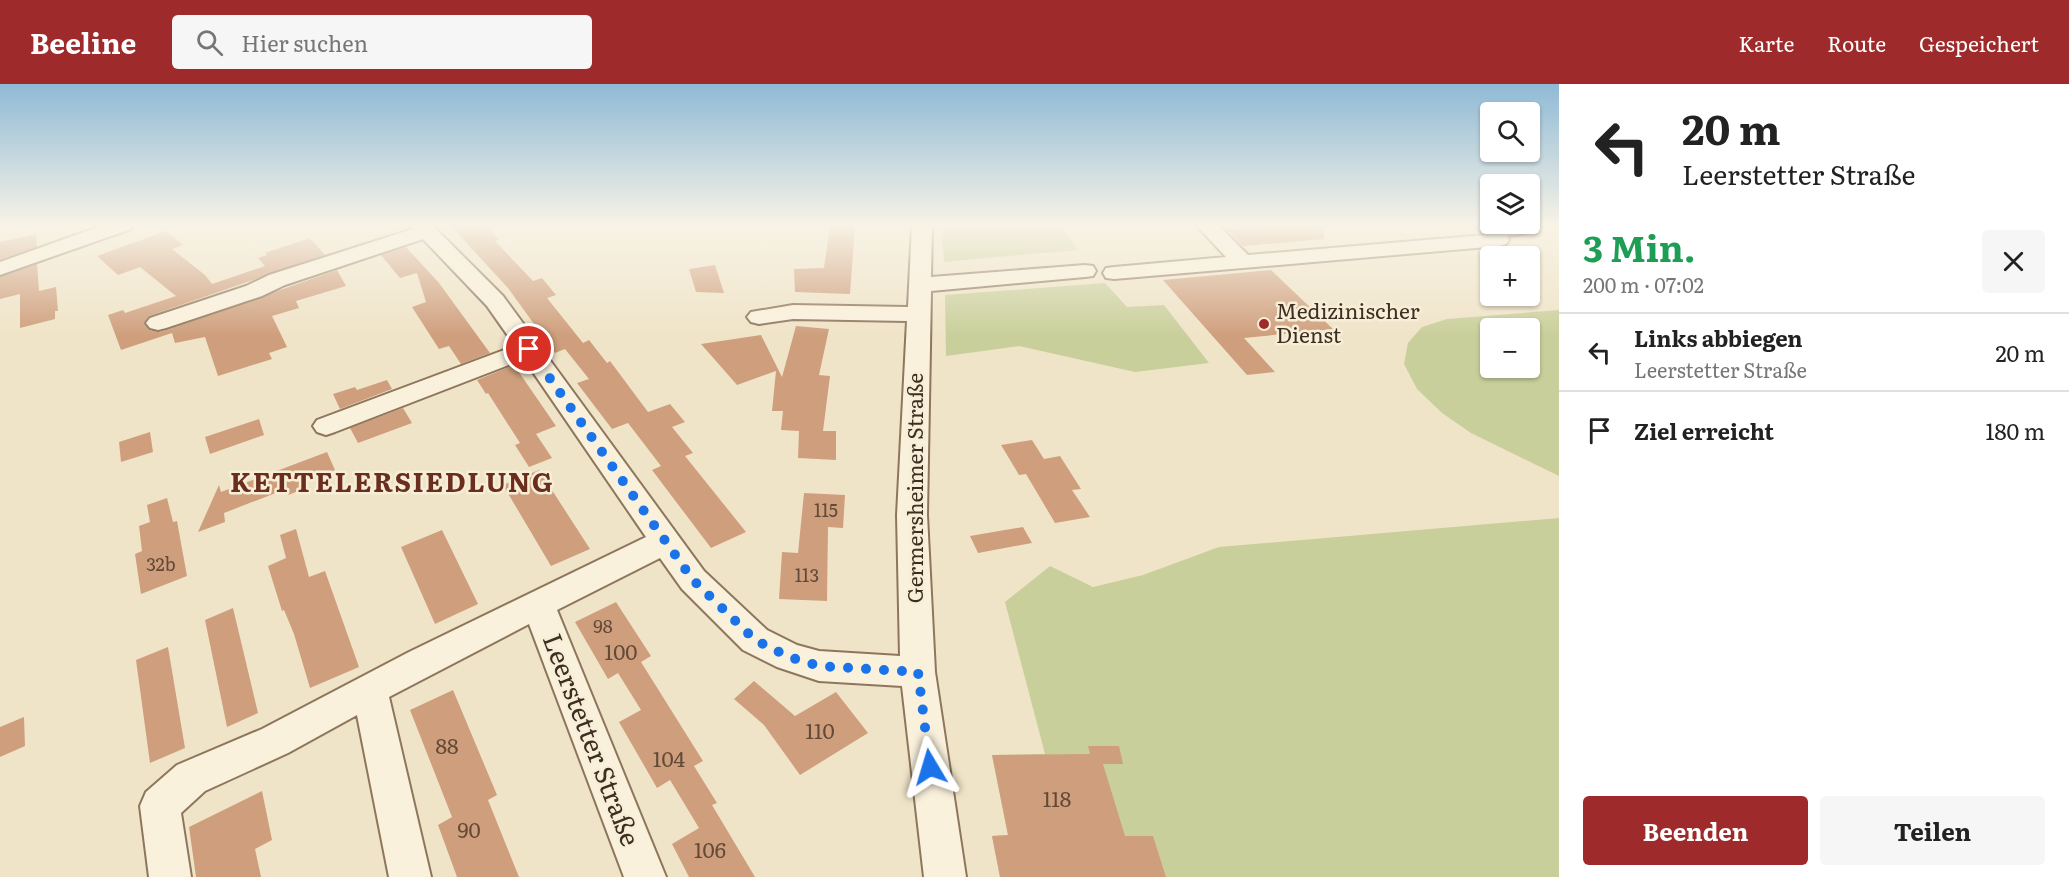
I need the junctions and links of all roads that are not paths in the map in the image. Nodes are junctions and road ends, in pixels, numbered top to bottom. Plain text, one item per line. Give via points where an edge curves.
1 (20, 262) edge
2 (328, 262) edge
3 (459, 262) edge
4 (920, 262) edge
5 (1255, 262) edge
6 (1244, 263) joint
7 (0, 269) edge
8 (1085, 271) dead end
9 (1114, 273) dead end
10 (919, 299) junction
11 (759, 317) dead end
12 (158, 323) dead end
13 (529, 349) junction
14 (326, 426) dead end
15 (666, 541) junction
16 (537, 603) junction
17 (918, 672) junction
18 (369, 689) junction
19 (170, 877) edge
20 (410, 877) edge
21 (645, 877) edge
22 (945, 877) edge

1 - 7 street
2 - 12 street
3 - 13 street via 495,301
4 - 10 street, Germersheimer Straße
5 - 6 street
6 - 9 street
8 - 10 street
10 - 11 street
10 - 17 street, Germersheimer Straße via 912,515
13 - 14 street
13 - 15 street
15 - 16 street
15 - 17 street via 693,580 755,640 819,666
16 - 18 street
16 - 21 street, Leerstetter Straße
17 - 22 street, Germersheimer Straße
18 - 19 street via 275,741 191,778 160,806
18 - 20 street

